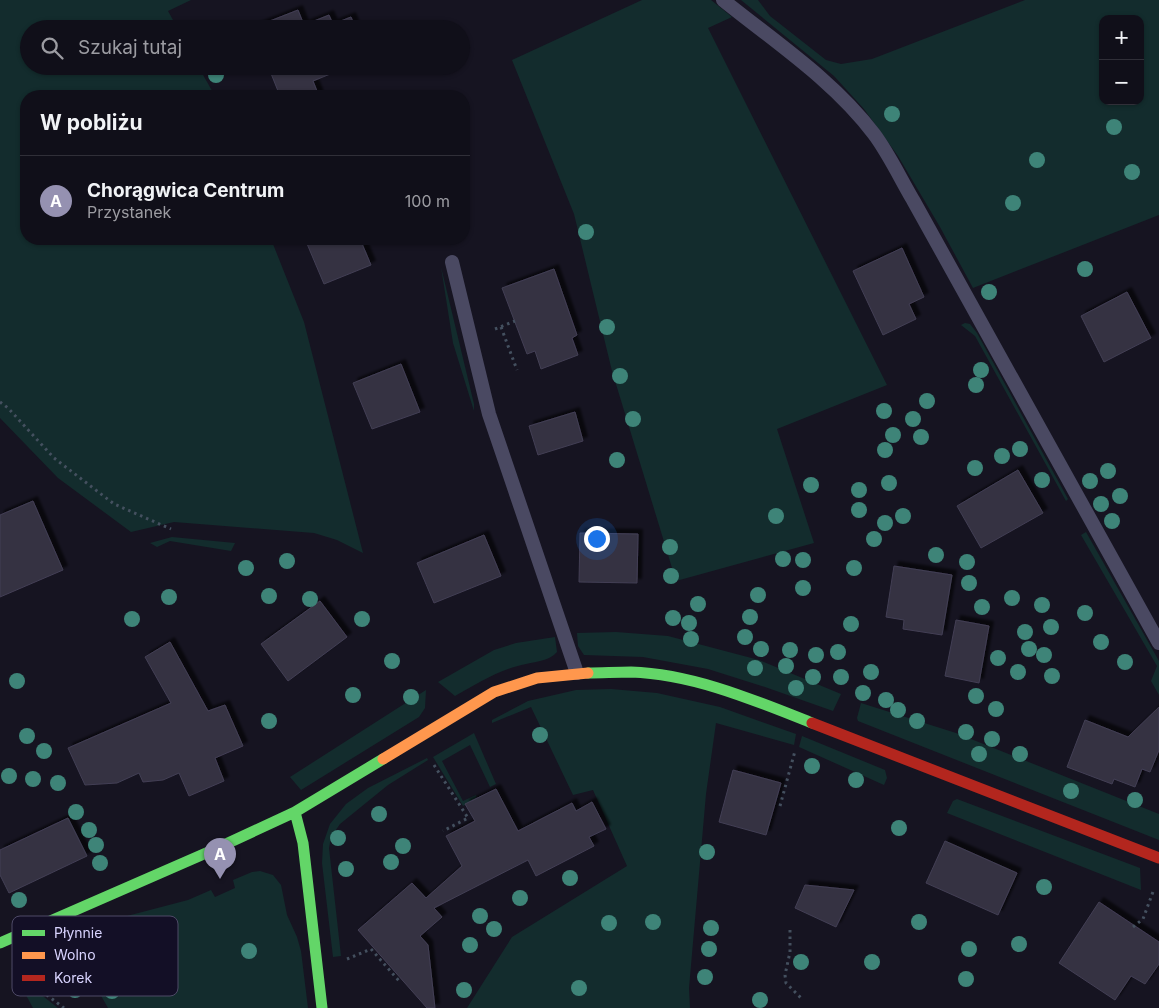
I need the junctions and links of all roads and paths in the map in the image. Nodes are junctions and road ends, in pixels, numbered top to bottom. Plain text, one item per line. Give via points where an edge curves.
1 (723, 0) edge
2 (452, 262) dead end
3 (515, 321) dead end
4 (501, 327) junction
5 (492, 330) dead end
6 (517, 370) dead end
7 (0, 402) edge
8 (172, 529) dead end
9 (1159, 643) edge
10 (577, 673) junction
11 (796, 746) dead end
12 (430, 758) dead end
13 (780, 806) dead end
14 (295, 812) junction
15 (443, 832) dead end
16 (1159, 858) edge
17 (1152, 895) dead end
18 (62, 916) edge
19 (1133, 927) dead end
20 (790, 930) dead end
21 (12, 938) edge
22 (0, 943) edge
23 (342, 962) dead end
24 (400, 982) dead end
25 (48, 996) edge
26 (803, 1000) dead end
27 (64, 1008) edge
28 (322, 1008) edge

1 - 9 lane via 822,79 874,135 918,208
2 - 10 lane via 489,414
3 - 4 path
4 - 5 path
4 - 6 path
7 - 8 path via 54,458 114,504
10 - 14 street via 536,678 494,692
10 - 16 street via 632,672 683,679 749,698
11 - 13 path
12 - 15 path via 468,818
14 - 18 street
14 - 28 street via 304,843
17 - 19 path via 1143,919
20 - 26 path via 786,983
21 - 22 street
23 - 24 path via 371,950
25 - 27 path

